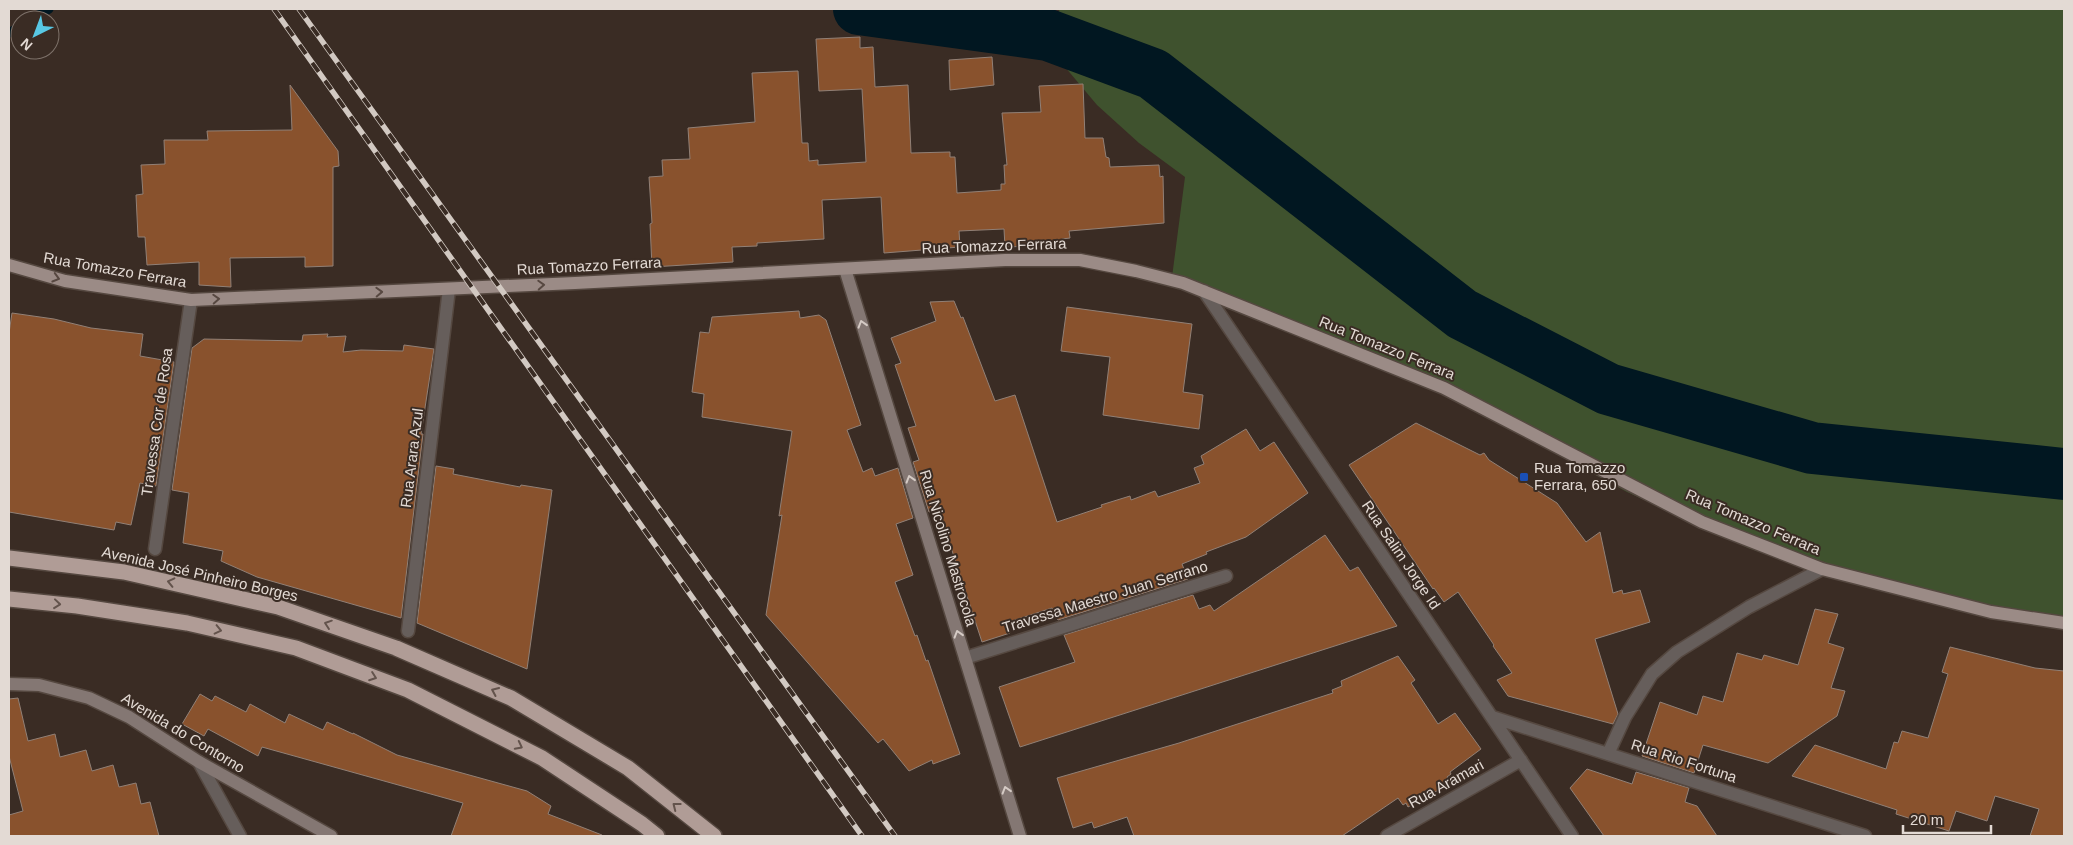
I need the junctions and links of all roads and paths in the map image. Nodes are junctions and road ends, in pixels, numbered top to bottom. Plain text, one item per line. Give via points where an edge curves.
1 (9, 265) edge
2 (845, 269) junction
3 (449, 290) junction
4 (1204, 292) junction
5 (191, 300) junction
6 (155, 549) dead end
7 (9, 558) edge
8 (1822, 569) junction
9 (1226, 576) dead end
10 (9, 600) edge
11 (2064, 623) edge
12 (408, 631) dead end
13 (965, 658) junction
14 (9, 684) edge
15 (1492, 718) junction
16 (1608, 754) junction
17 (1521, 760) junction
18 (199, 762) junction
19 (240, 836) edge
20 (331, 836) edge
21 (658, 836) edge
22 (714, 836) edge
23 (1020, 836) edge
24 (1387, 836) edge
25 (1572, 836) edge
26 (1866, 836) edge

1 -> 5 main road, Rua Tomazzo Ferrara via 65,281
3 -> 2 main road, Rua Tomazzo Ferrara
2 - 4 main road, Rua Tomazzo Ferrara via 1006,260 1080,260 1146,274
13 -> 2 street, Rua Nicolino Mastrocola
5 -> 3 main road, Rua Tomazzo Ferrara
3 - 12 street, Rua Arara Azul
4 - 8 main road, Rua Tomazzo Ferrara via 1444,388 1702,522
4 - 15 street, Rua Salim Jorge Id
5 - 6 street, Travessa Cor de Rosa
22 -> 7 highway, Avenida José Pinheiro Borges via 628,768 511,698 396,648 278,606 124,572
8 - 11 main road, Rua Tomazzo Ferrara via 1991,612
8 - 16 street via 1749,607 1677,652 1652,674 1625,717
9 - 13 street, Travessa Maestro Juan Serrano
10 -> 21 highway via 77,606 187,623 296,648 408,690 542,758
23 -> 13 street, Rua Nicolino Mastrocola
14 - 18 street, Avenida do Contorno via 39,685 88,698 129,717
15 - 16 street, Rua Rio Fortuna
15 - 17 street, Rua Salim Jorge Id
16 - 26 street, Rua Rio Fortuna
17 - 24 street, Rua Aramari
17 - 25 street, Rua Salim Jorge Id
18 - 19 street
18 - 20 street, Avenida do Contorno

